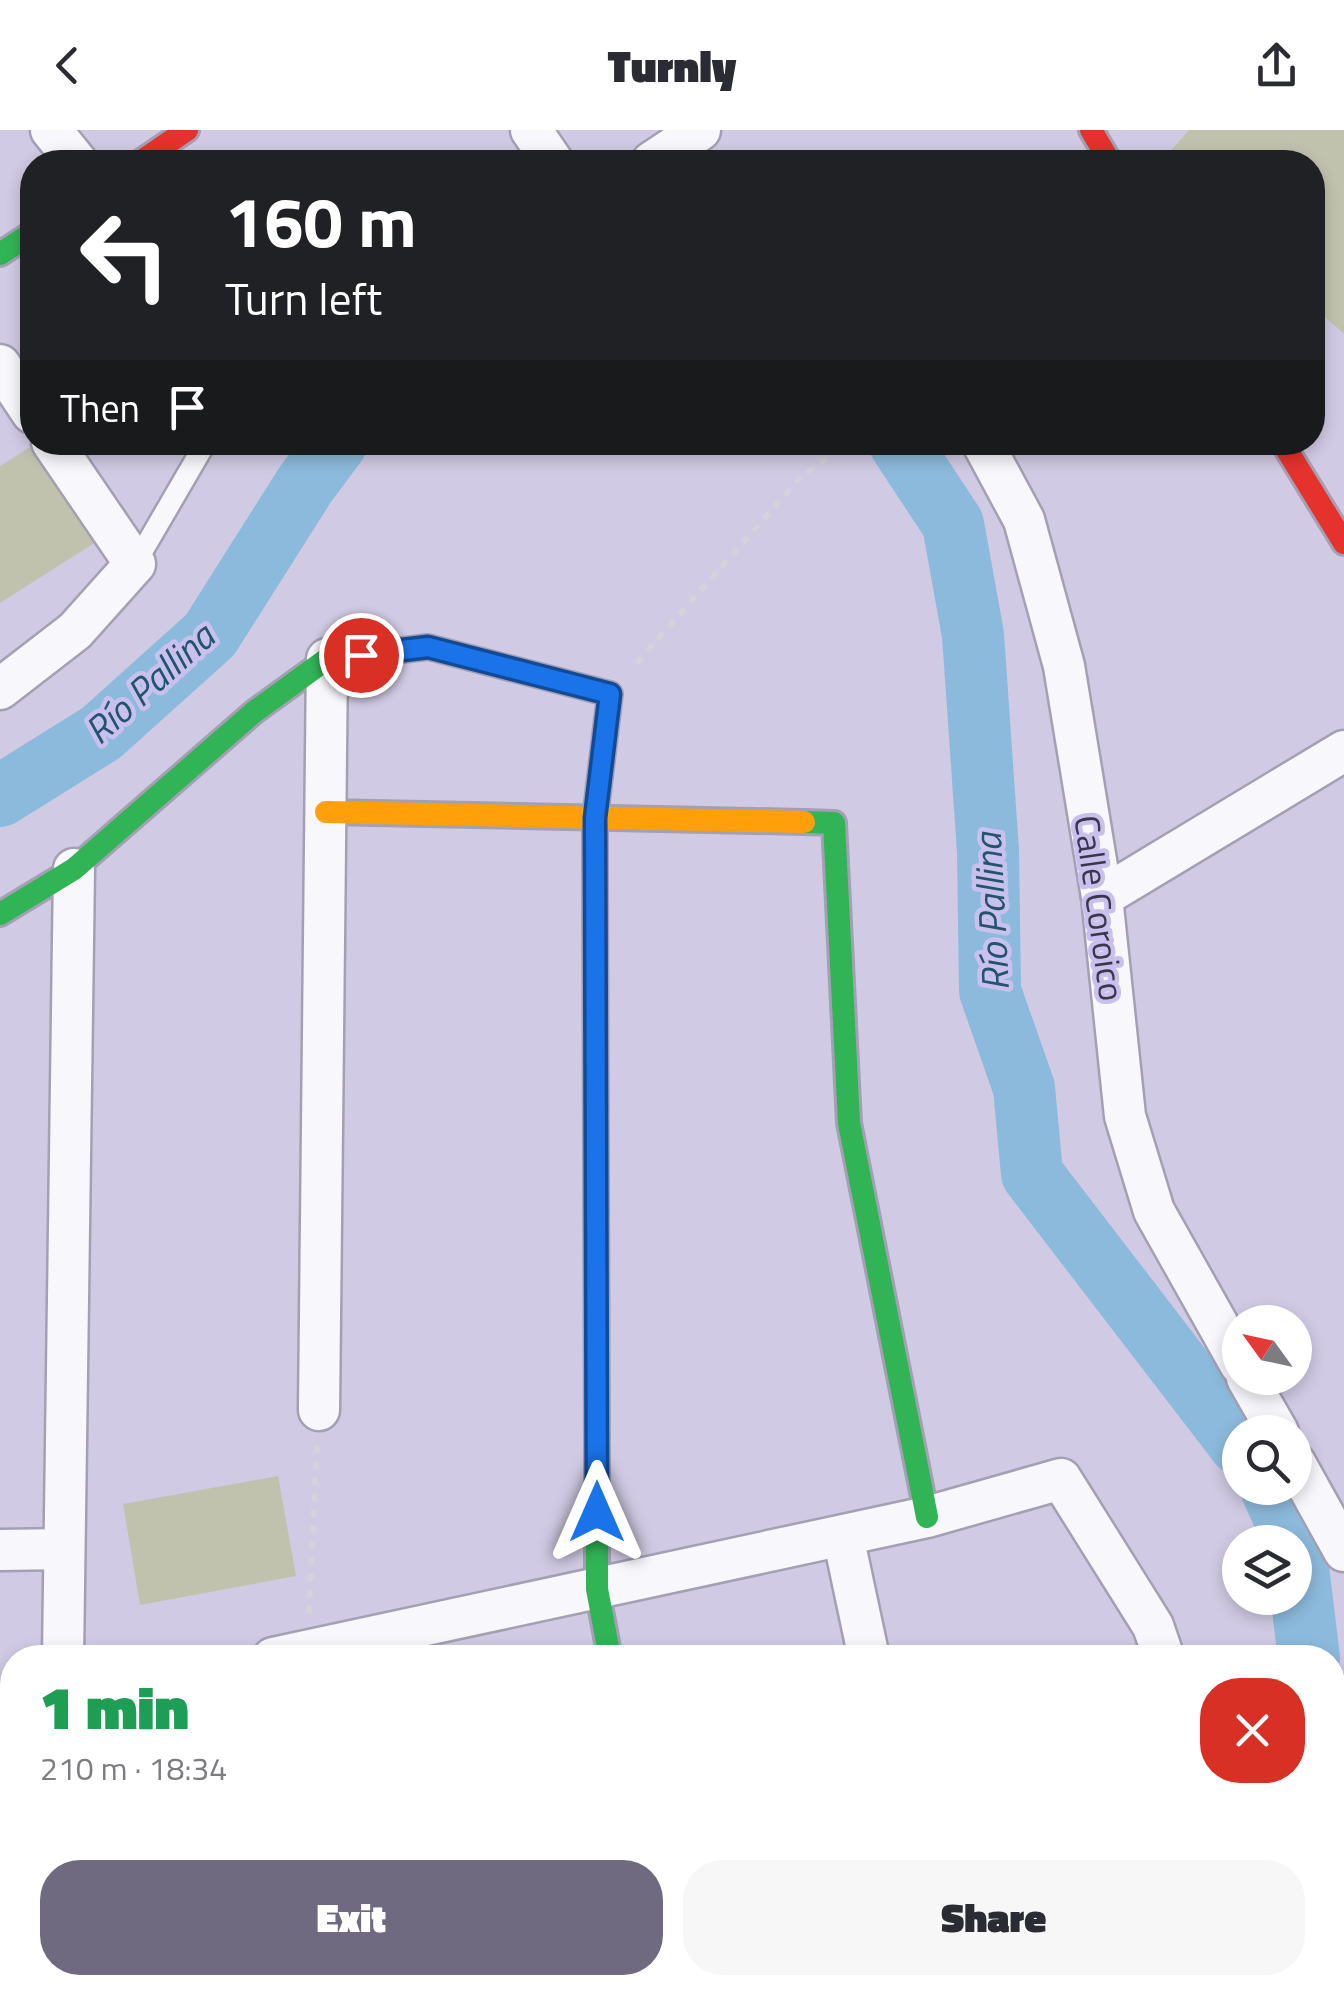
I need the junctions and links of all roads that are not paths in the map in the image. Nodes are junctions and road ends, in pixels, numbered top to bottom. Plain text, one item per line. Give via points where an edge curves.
1 (51, 130) edge
2 (186, 130) edge
3 (700, 130) edge
4 (67, 150) edge
5 (157, 150) edge
6 (670, 150) edge
7 (0, 366) edge
8 (20, 395) edge
9 (61, 455) edge
10 (198, 455) edge
11 (989, 455) edge
12 (1290, 455) edge
13 (1344, 543) edge
14 (135, 564) junction
15 (327, 658) junction
16 (0, 688) edge
17 (1344, 751) edge
18 (326, 812) junction
19 (595, 818) junction
20 (74, 870) junction
21 (1102, 897) junction
22 (0, 914) edge
23 (1222, 1332) edge
24 (318, 1410) road end
25 (1312, 1493) edge
26 (927, 1517) junction
27 (843, 1536) junction
28 (64, 1549) junction
29 (0, 1550) edge
30 (1344, 1550) edge
31 (597, 1588) junction
32 (63, 1645) edge
33 (332, 1645) edge
34 (608, 1645) edge
35 (866, 1645) edge
36 (1160, 1645) edge

1 - 4 street
2 - 5 street
3 - 6 street
7 - 8 street
9 - 14 street
10 - 14 lane
11 - 21 street, Calle Coroico via 1024,520 1064,666
12 - 13 street
14 - 16 street via 75,631
15 - 18 street
15 - 19 street via 428,647 610,694
15 - 20 street via 254,712
17 - 21 street
18 - 19 street
18 - 24 street
19 - 26 street via 834,823 848,1123
19 - 31 street
20 - 22 street
20 - 28 street
21 - 23 street, Calle Coroico via 1125,1116 1154,1211
25 - 30 street
26 - 27 street
26 - 36 street via 1060,1479
27 - 31 street
27 - 35 street
28 - 29 street
28 - 32 street
31 - 33 street
31 - 34 street

